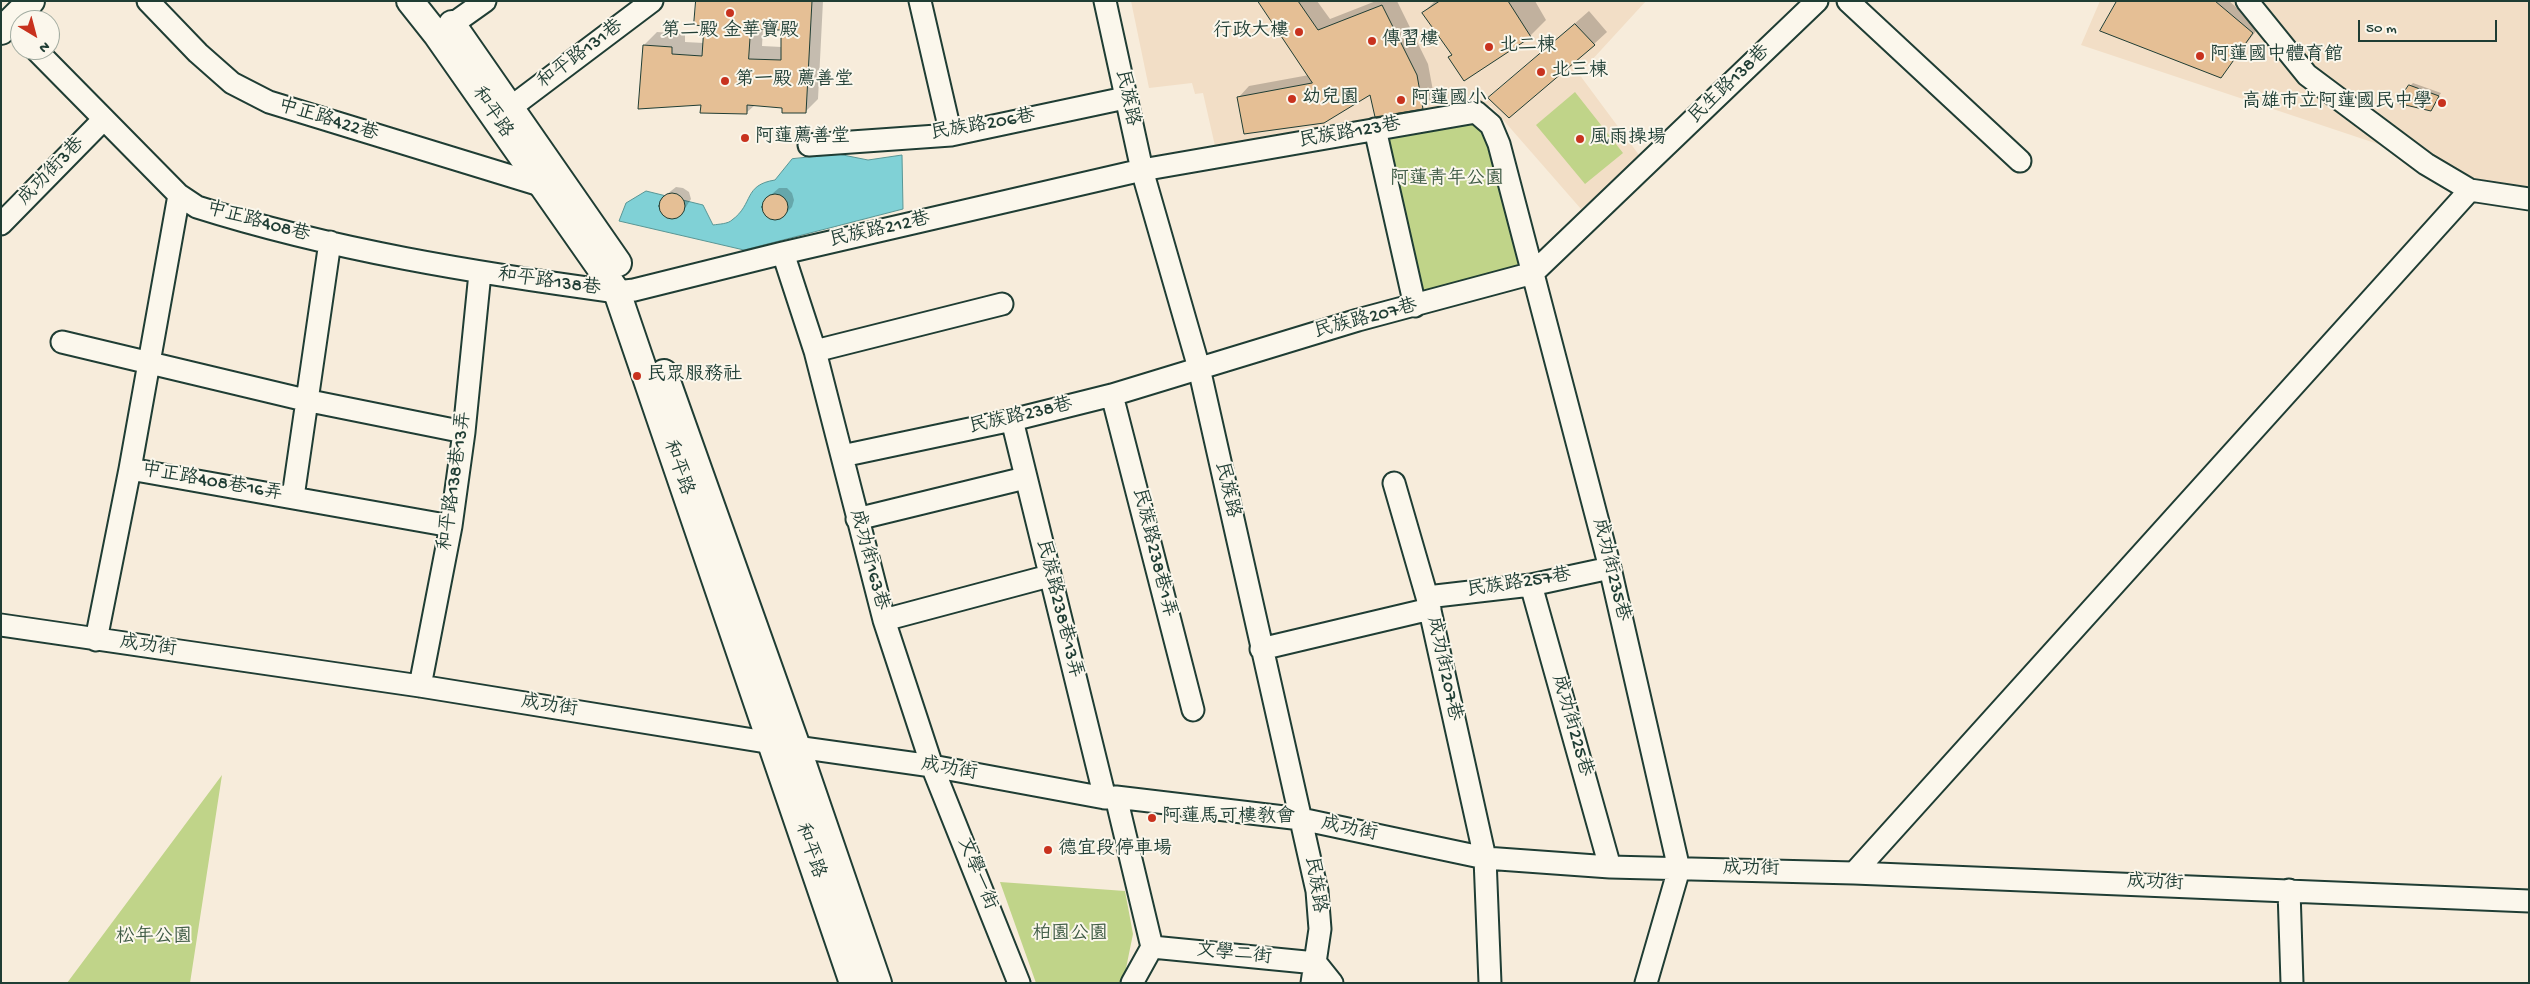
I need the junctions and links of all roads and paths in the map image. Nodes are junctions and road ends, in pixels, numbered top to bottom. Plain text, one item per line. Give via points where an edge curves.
1 (32, 1) edge
2 (148, 1) edge
3 (410, 1) edge
4 (433, 1) edge
5 (485, 1) edge
6 (652, 1) edge
7 (920, 1) edge
8 (1105, 1) edge
9 (1817, 1) edge
10 (1848, 1) edge
11 (2247, 1) edge
12 (7, 18) edge
13 (445, 30) junction
14 (46, 60) edge
15 (1125, 98) junction
16 (510, 108) junction
17 (103, 120) junction
18 (1375, 129) junction
19 (950, 136) junction
20 (809, 144) dead end
21 (2020, 161) dead end
22 (1142, 170) junction
23 (540, 185) junction
24 (2470, 190) junction
25 (179, 195) junction
26 (2529, 199) edge
27 (1, 224) edge
28 (330, 242) junction
29 (783, 253) junction
30 (480, 273) junction
31 (1533, 273) junction
32 (626, 291) junction
33 (1002, 304) dead end
34 (1414, 306) junction
35 (62, 342) dead end
36 (815, 351) junction
37 (149, 363) junction
38 (1199, 368) junction
39 (1112, 395) junction
40 (305, 400) junction
41 (1012, 420) junction
42 (464, 432) junction
43 (842, 456) junction
44 (130, 469) junction
45 (1025, 478) junction
46 (1394, 483) dead end
47 (293, 498) junction
48 (857, 519) junction
49 (451, 526) junction
50 (1610, 568) junction
51 (1049, 576) junction
52 (1531, 586) junction
53 (1429, 603) junction
54 (884, 620) junction
55 (1, 625) edge
56 (96, 640) junction
57 (1262, 649) junction
58 (420, 686) junction
59 (1193, 710) dead end
60 (772, 743) junction
61 (797, 747) junction
62 (932, 766) junction
63 (1110, 798) junction
64 (1301, 820) junction
65 (1485, 858) junction
66 (1610, 867) junction
67 (1679, 869) junction
68 (1854, 873) junction
69 (2289, 890) junction
70 (2529, 901) edge
71 (1152, 947) junction
72 (1314, 973) edge
73 (853, 983) edge
74 (878, 983) edge
75 (1020, 983) edge
76 (1132, 983) edge
77 (1332, 983) edge
78 (1490, 983) edge
79 (1646, 983) edge
80 (2292, 983) edge

1 - 12 main road
2 - 23 street, 中正路422巷 via 232,83 269,102
3 - 13 main road, 和平路
4 - 13 main road, 和平路
5 - 13 street
6 - 16 street, 和平路131巷
7 - 19 street
8 - 15 street, 民族路
9 - 31 street, 民生路138巷
10 - 21 street
11 - 24 street via 2307,75 2426,164
13 - 16 main road, 和平路
13 - 23 main road, 和平路
14 - 17 street, 中正路408巷
15 - 19 street, 民族路206巷
15 - 22 street, 民族路
16 - 32 main road, 和平路 via 622,269
17 - 25 street, 中正路408巷
17 - 27 street, 成功街3巷
18 - 22 street, 民族路123巷
18 - 31 street, 民族路123巷 via 1476,112 1491,125 1499,144
18 - 34 street
19 - 20 street, 民族路206巷
22 - 29 street, 民族路212巷
22 - 38 street, 民族路
23 - 32 main road, 和平路
24 - 26 street
24 - 68 street
25 - 28 street, 中正路408巷 via 212,211
25 - 37 street
28 - 30 street, 中正路408巷
28 - 40 street
29 - 32 street, 民族路212巷
29 - 36 street, 成功街163巷
30 - 32 street, 和平路138巷
30 - 42 street, 和平路138巷13弄
31 - 34 street, 民族路207巷
31 - 50 street, 成功街235巷
32 - 60 main road, 和平路
32 - 61 main road, 和平路
33 - 36 street
34 - 38 street, 民族路207巷
35 - 37 street
36 - 43 street, 成功街163巷
37 - 40 street
37 - 44 street
38 - 39 street, 民族路238巷
38 - 57 street, 民族路
39 - 41 street, 民族路238巷
39 - 59 street, 民族路238巷1弄
40 - 42 street
40 - 47 street
41 - 43 street, 民族路238巷
41 - 45 street, 民族路238巷13弄
42 - 49 street, 和平路138巷13弄
43 - 48 street, 成功街163巷
44 - 47 street, 中正路408巷16弄
44 - 56 street
45 - 48 street
45 - 51 street, 民族路238巷13弄
46 - 53 street, 成功街207巷
47 - 49 street, 中正路408巷16弄
48 - 54 street, 成功街163巷
49 - 58 street, 和平路138巷13弄
50 - 52 street, 民族路257巷
50 - 67 street, 成功街235巷
51 - 54 street
51 - 63 street, 民族路238巷13弄
52 - 53 street, 民族路257巷
52 - 66 street, 成功街225巷
53 - 57 street, 民族路257巷
53 - 65 street, 成功街207巷
54 - 62 street, 成功街163巷
55 - 56 street, 成功街
56 - 58 street, 成功街
57 - 64 street, 民族路
58 - 60 street, 成功街
60 - 61 street, 成功街
60 - 73 main road, 和平路
61 - 62 street, 成功街
61 - 74 main road, 和平路
62 - 63 street, 成功街
62 - 75 street, 文學一街
63 - 64 street, 成功街
63 - 71 street
64 - 65 street, 成功街
64 - 72 street, 民族路 via 1317,891 1320,930
65 - 66 street, 成功街
65 - 78 street, 成功街207巷
66 - 67 street, 成功街
67 - 68 street, 成功街
67 - 79 street
68 - 69 street, 成功街
69 - 70 street, 成功街
69 - 80 street
71 - 72 street, 文學二街
71 - 76 street
72 - 77 street

